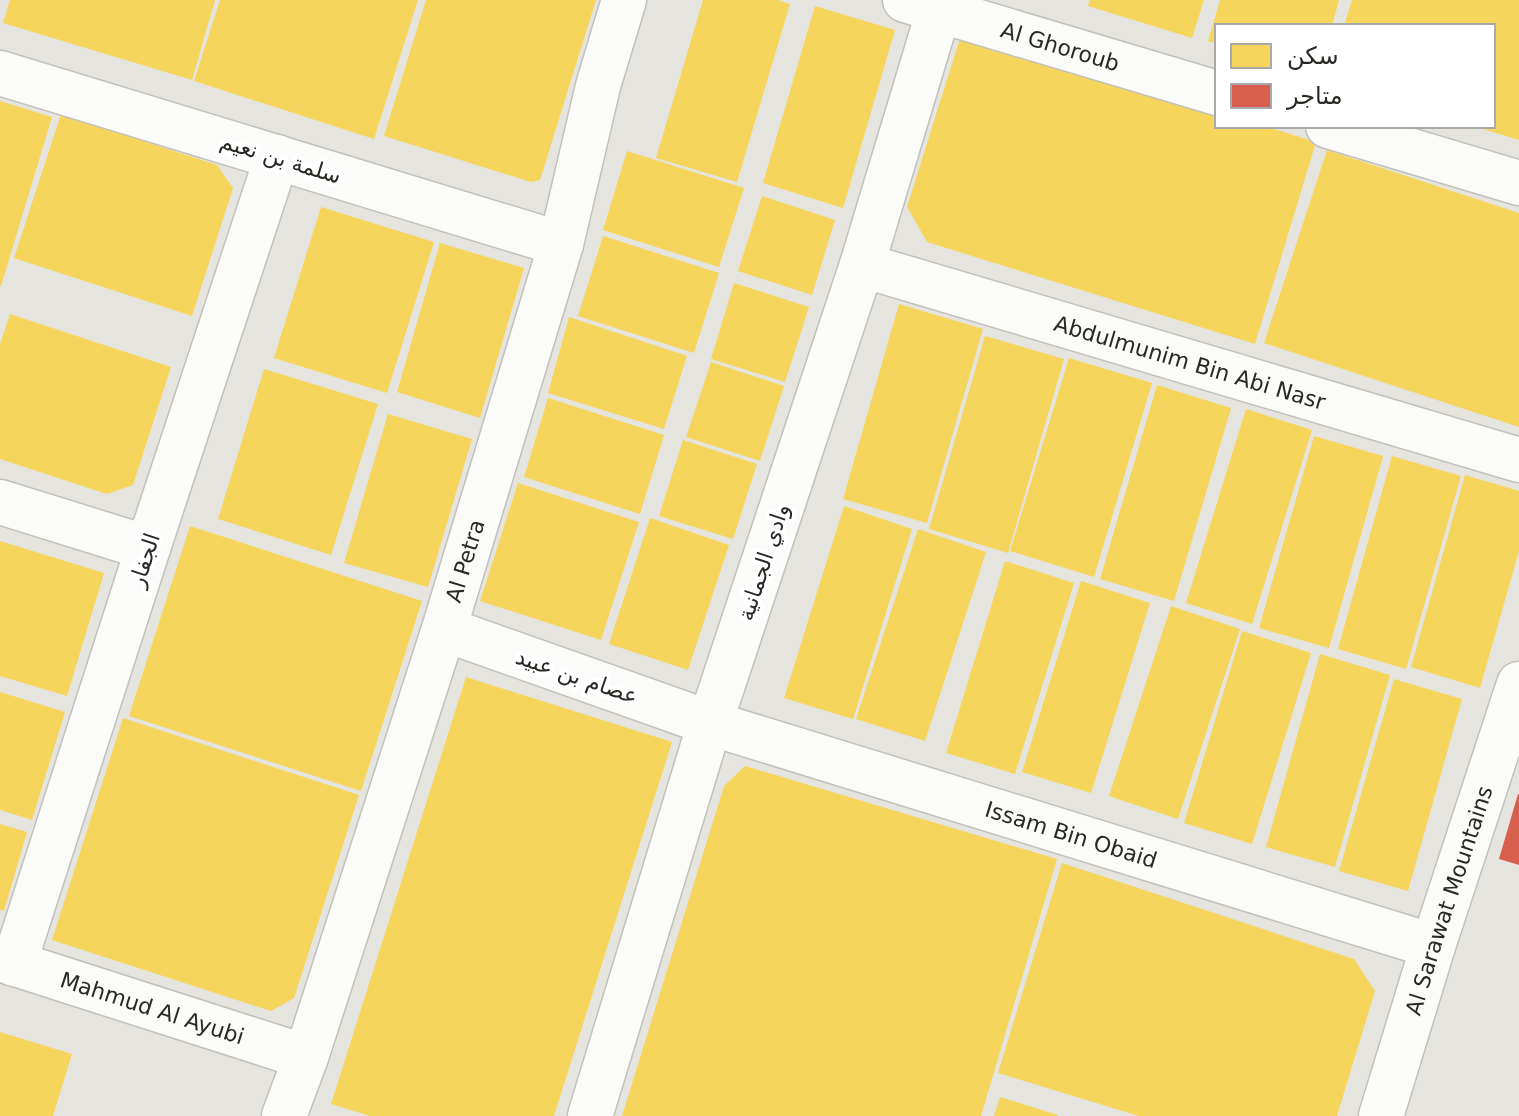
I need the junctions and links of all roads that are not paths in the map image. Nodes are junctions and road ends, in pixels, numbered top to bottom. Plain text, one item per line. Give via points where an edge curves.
1 (624, 0) edge
2 (922, 5) edge
3 (0, 73) edge
4 (1215, 92) edge
5 (1335, 128) edge
6 (277, 157) junction
7 (1519, 183) edge
8 (561, 244) junction
9 (862, 265) junction
10 (1519, 460) edge
11 (0, 502) edge
12 (148, 548) junction
13 (444, 629) junction
14 (1519, 684) edge
15 (710, 723) junction
16 (1433, 946) junction
17 (7, 961) edge
18 (306, 1057) junction
19 (284, 1116) edge
20 (590, 1116) edge
21 (1381, 1116) edge

1 - 8 street, Al Petra
2 - 4 street, Al Ghoroub
2 - 9 street, وادي الجمانية
3 - 6 street, سلمة بن نعيم
5 - 7 street
6 - 8 street, سلمة بن نعيم
6 - 12 street, الجفار
8 - 13 street, Al Petra
9 - 10 street, Abdulmunim Bin Abi Nasr
9 - 15 street, وادي الجمانية
11 - 12 street
12 - 17 street, الجفار
13 - 15 street, عصام بن عبيد
13 - 18 street, Al Petra
14 - 16 street, Al Sarawat Mountains
15 - 16 street, Issam Bin Obaid
15 - 20 street, وادي الجمانية
16 - 21 street, Al Sarawat Mountains
17 - 18 street, Mahmud Al Ayubi
18 - 19 street, Al Petra

